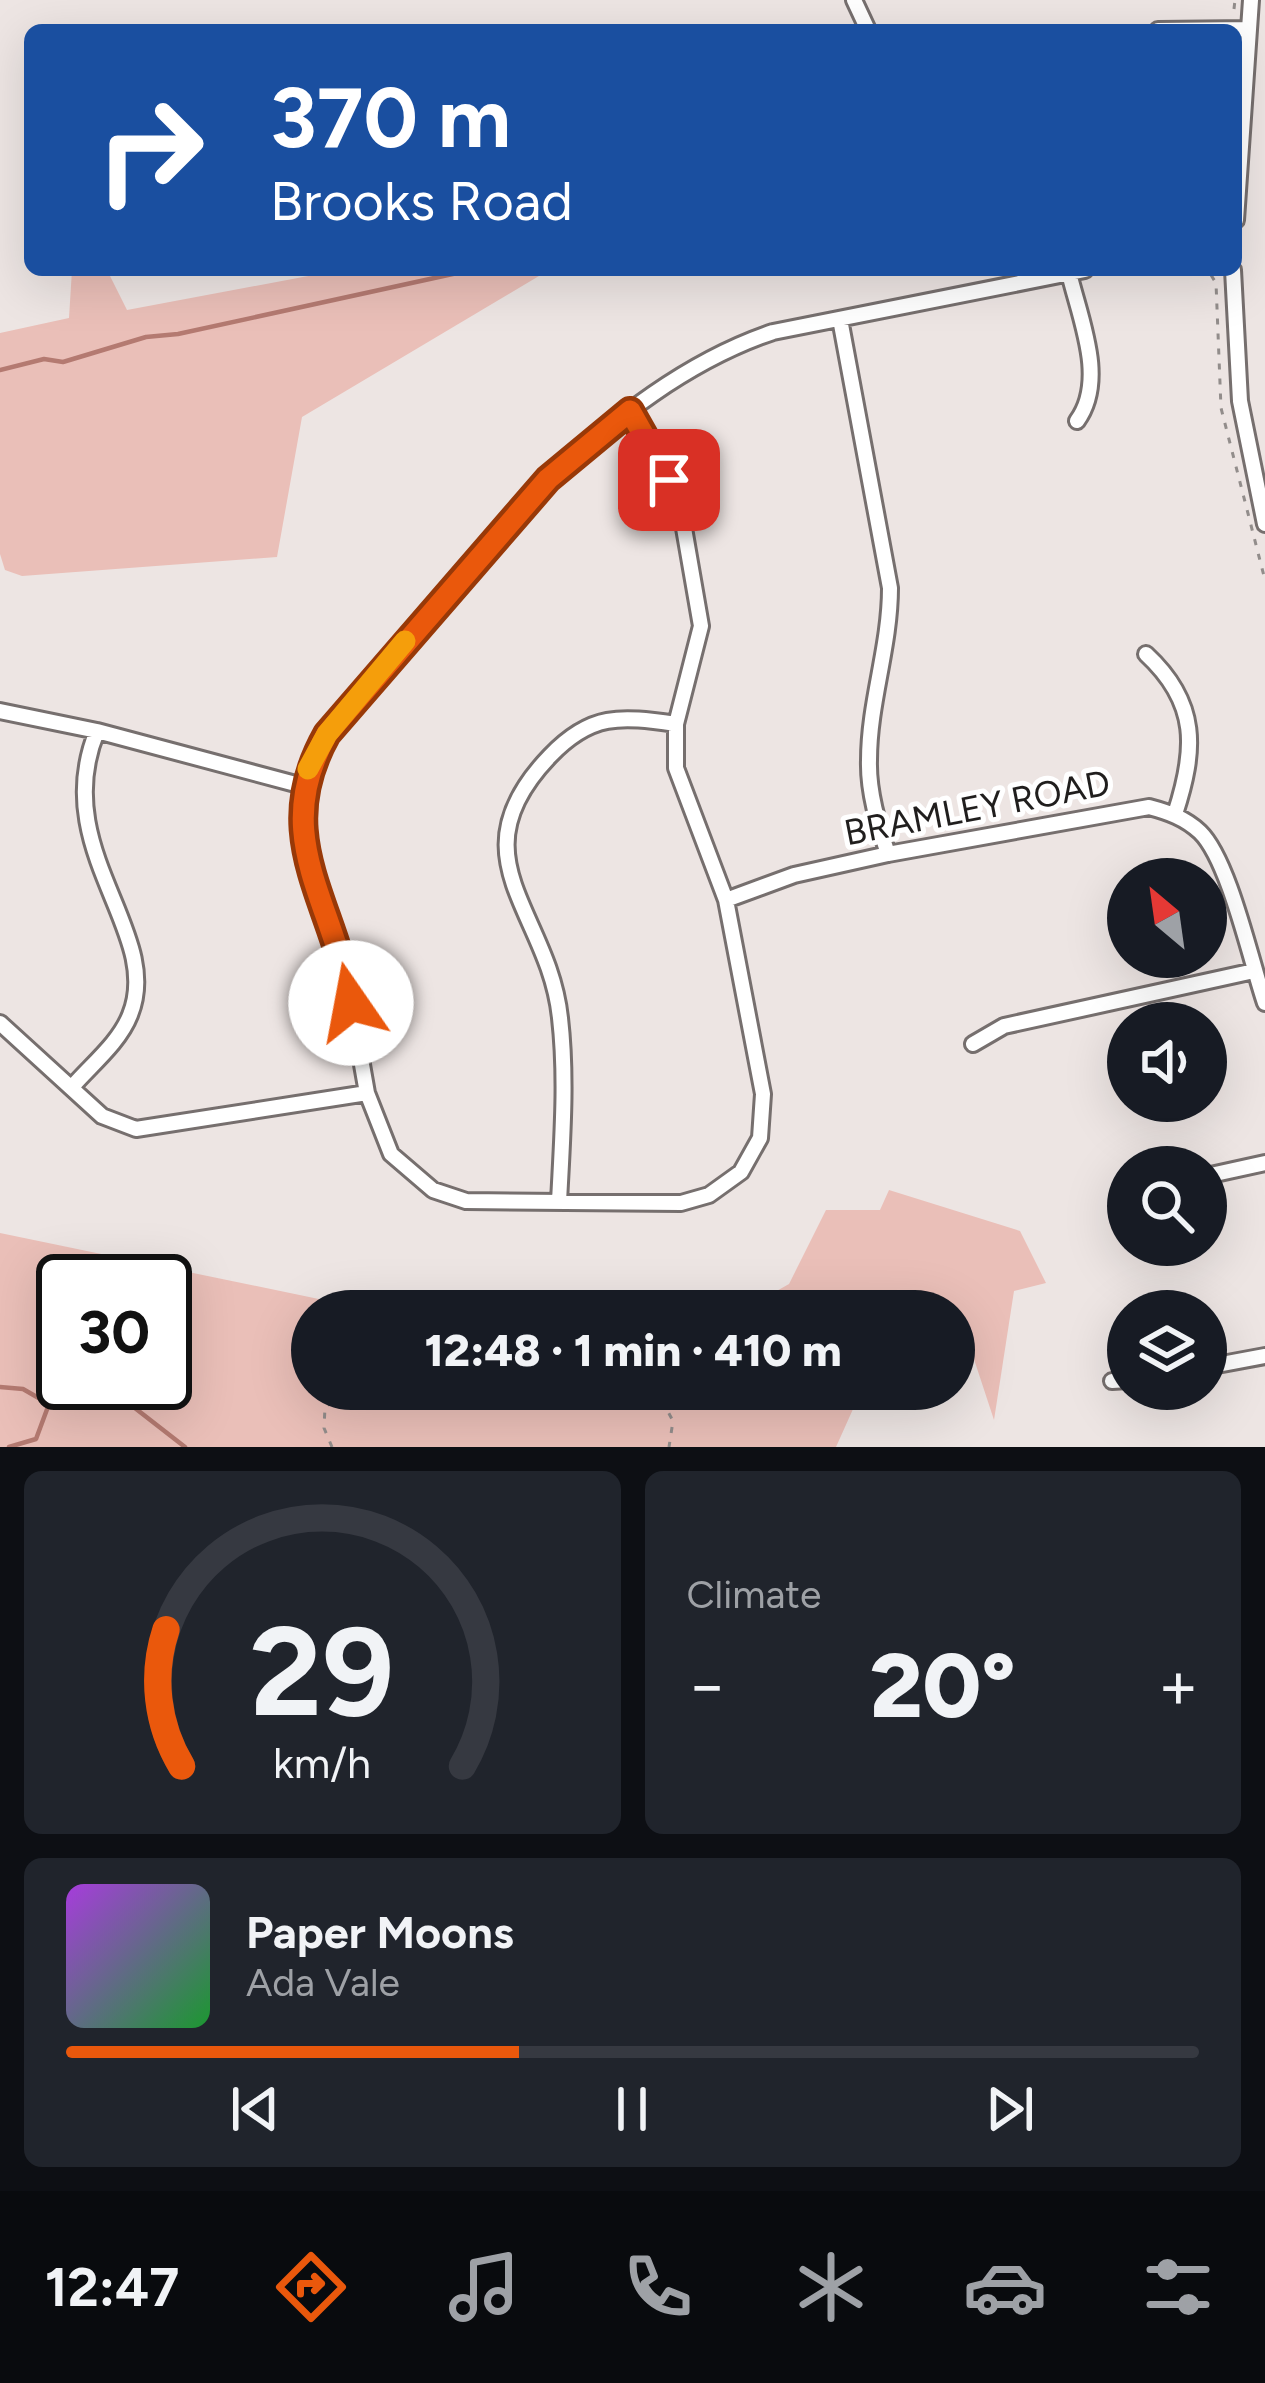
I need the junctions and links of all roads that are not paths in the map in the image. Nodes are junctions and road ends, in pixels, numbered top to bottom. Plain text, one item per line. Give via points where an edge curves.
1 (1251, 0) edge
2 (1242, 29) edge
3 (1249, 29) junction
4 (1242, 132) edge
5 (1054, 276) edge
6 (1070, 276) edge
7 (1233, 276) edge
8 (839, 319) junction
9 (630, 411) junction
10 (1077, 421) dead end
11 (1265, 524) edge
12 (1146, 654) dead end
13 (0, 711) edge
14 (676, 724) junction
15 (97, 731) junction
16 (303, 787) junction
17 (1175, 814) junction
18 (888, 854) junction
19 (725, 900) junction
20 (1254, 971) junction
21 (1265, 1003) edge
22 (0, 1023) edge
23 (973, 1044) dead end
24 (72, 1087) junction
25 (367, 1093) junction
26 (1265, 1162) edge
27 (1227, 1171) edge
28 (559, 1202) junction
29 (1265, 1356) edge
30 (1227, 1363) edge

1 - 3 street
2 - 3 street
3 - 4 street
5 - 8 street
6 - 10 street via 1090,365 1090,403
7 - 11 street via 1242,416
8 - 9 street via 738,344
8 - 18 street via 890,588 868,762
9 - 14 street via 680,505 700,626
9 - 16 street via 548,479 380,670 327,734
12 - 17 street via 1169,675 1191,739
13 - 15 street
14 - 19 street via 680,788
14 - 28 street via 640,718 586,725 536,771 510,812 511,878 560,1015
15 - 16 street
15 - 24 street via 83,792 86,829 133,951 136,992 122,1031
16 - 25 street via 304,852 343,957
17 - 18 street, BRAMLEY ROAD via 1132,808
17 - 20 street via 1202,834 1220,863
18 - 19 street, BRAMLEY ROAD via 794,874
19 - 28 street via 763,1094 760,1138 748,1161 721,1188 681,1203
20 - 21 street
20 - 23 street via 1004,1026
22 - 24 street
24 - 25 street via 102,1116 136,1129
25 - 28 street via 391,1154 433,1190 466,1201
26 - 27 street
29 - 30 street

